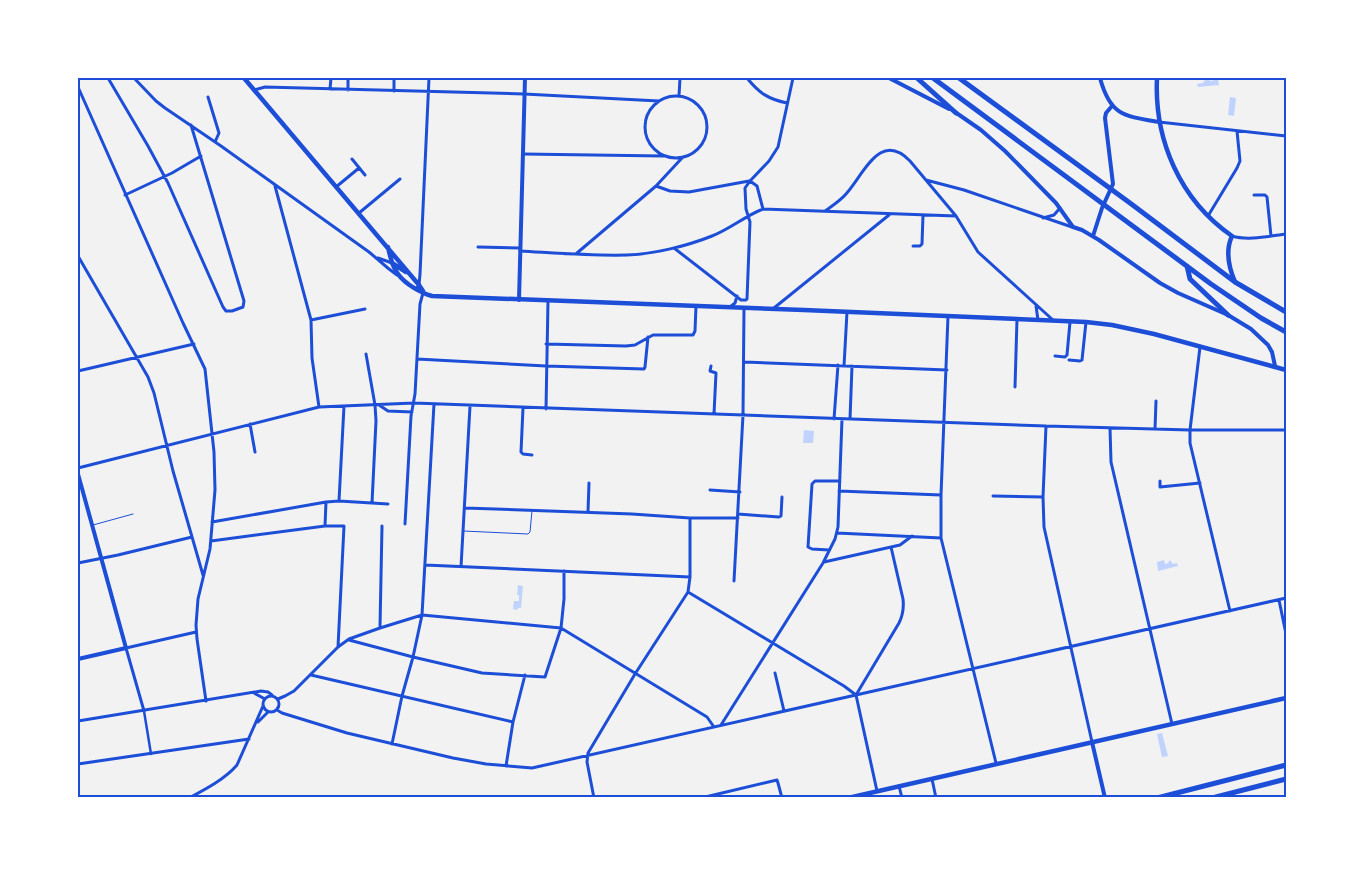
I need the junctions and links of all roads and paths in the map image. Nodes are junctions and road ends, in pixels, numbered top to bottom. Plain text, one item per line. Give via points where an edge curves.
1 (108, 78) edge
2 (134, 78) edge
3 (244, 78) edge
4 (331, 78) edge
5 (348, 78) edge
6 (394, 78) edge
7 (429, 78) edge
8 (525, 78) edge
9 (680, 78) edge
10 (747, 78) edge
11 (793, 78) edge
12 (889, 78) edge
13 (917, 78) edge
14 (933, 78) edge
15 (959, 78) edge
16 (1100, 78) edge
17 (1158, 78) edge
18 (78, 87) edge
19 (330, 89) junction
20 (254, 90) junction
21 (348, 90) junction
22 (394, 91) junction
23 (428, 92) junction
24 (524, 94) junction
25 (679, 96) junction
26 (208, 97) dead end
27 (659, 101) junction
28 (787, 103) junction
29 (1112, 106) junction
30 (956, 112) junction
31 (1159, 122) junction
32 (191, 125) junction
33 (1237, 131) junction
34 (1286, 136) edge
35 (215, 142) junction
36 (523, 154) junction
37 (201, 156) junction
38 (664, 156) junction
39 (682, 158) junction
40 (352, 159) dead end
41 (359, 168) junction
42 (365, 175) dead end
43 (165, 176) junction
44 (400, 179) dead end
45 (750, 180) junction
46 (926, 180) junction
47 (275, 184) junction
48 (656, 186) junction
49 (336, 187) junction
50 (1111, 190) junction
51 (125, 195) junction
52 (1254, 195) dead end
53 (1103, 204) junction
54 (1060, 208) junction
55 (762, 209) junction
56 (824, 212) junction
57 (359, 213) junction
58 (749, 215) junction
59 (890, 215) junction
60 (923, 216) junction
61 (956, 216) junction
62 (1208, 216) junction
63 (1043, 218) junction
64 (1073, 227) junction
65 (1286, 234) edge
66 (1093, 236) junction
67 (1232, 236) junction
68 (1271, 236) junction
69 (913, 246) dead end
70 (388, 247) junction
71 (478, 247) dead end
72 (674, 247) junction
73 (520, 250) junction
74 (577, 254) junction
75 (78, 256) edge
76 (375, 257) junction
77 (392, 263) junction
78 (1186, 265) junction
79 (410, 274) junction
80 (398, 276) junction
81 (1235, 282) junction
82 (417, 287) junction
83 (423, 292) junction
84 (737, 296) junction
85 (519, 300) junction
86 (548, 301) junction
87 (1036, 305) junction
88 (696, 306) junction
89 (730, 307) junction
90 (744, 308) junction
91 (365, 309) dead end
92 (773, 309) junction
93 (847, 312) junction
94 (1286, 312) edge
95 (1228, 315) junction
96 (948, 316) junction
97 (1017, 319) junction
98 (311, 320) junction
99 (1038, 320) junction
100 (1054, 321) junction
101 (1070, 322) junction
102 (1086, 322) junction
103 (1286, 332) edge
104 (648, 337) junction
105 (194, 344) junction
106 (546, 344) junction
107 (1200, 346) junction
108 (366, 354) dead end
109 (1055, 356) dead end
110 (137, 357) junction
111 (418, 359) junction
112 (1069, 360) dead end
113 (744, 362) junction
114 (546, 366) junction
115 (710, 366) dead end
116 (838, 366) junction
117 (844, 366) junction
118 (852, 366) junction
119 (1275, 366) junction
120 (947, 370) junction
121 (1286, 370) edge
122 (78, 371) edge
123 (1014, 388) dead end
124 (1156, 401) dead end
125 (414, 403) junction
126 (434, 404) junction
127 (376, 405) junction
128 (344, 406) junction
129 (470, 406) junction
130 (319, 407) junction
131 (523, 408) junction
132 (546, 409) junction
133 (412, 412) junction
134 (714, 414) junction
135 (743, 415) junction
136 (834, 419) junction
137 (842, 419) junction
138 (850, 419) junction
139 (945, 423) junction
140 (250, 424) junction
141 (1046, 426) junction
142 (1110, 428) junction
143 (1155, 429) junction
144 (1190, 430) junction
145 (1286, 430) edge
146 (212, 433) junction
147 (167, 446) junction
148 (255, 452) dead end
149 (532, 455) dead end
150 (78, 468) edge
151 (78, 474) edge
152 (840, 481) junction
153 (1160, 481) dead end
154 (1200, 483) junction
155 (589, 484) dead end
156 (710, 490) dead end
157 (740, 492) junction
158 (840, 492) junction
159 (941, 495) junction
160 (993, 496) dead end
161 (1043, 497) junction
162 (782, 498) dead end
163 (339, 501) junction
164 (326, 502) junction
165 (372, 503) junction
166 (388, 504) dead end
167 (465, 508) junction
168 (532, 510) junction
169 (588, 512) junction
170 (133, 514) dead end
171 (738, 516) junction
172 (690, 518) junction
173 (212, 522) junction
174 (405, 524) dead end
175 (92, 525) junction
176 (325, 526) junction
177 (382, 526) dead end
178 (463, 531) junction
179 (837, 533) junction
180 (912, 536) junction
181 (192, 537) junction
182 (941, 538) junction
183 (211, 541) junction
184 (891, 547) junction
185 (830, 550) junction
186 (102, 558) junction
187 (78, 563) edge
188 (823, 563) junction
189 (425, 565) junction
190 (461, 567) junction
191 (564, 571) junction
192 (204, 576) junction
193 (690, 577) junction
194 (734, 581) dead end
195 (688, 592) junction
196 (1286, 598) edge
197 (1279, 600) junction
198 (1230, 611) junction
199 (422, 615) junction
200 (380, 628) junction
201 (560, 628) junction
202 (1150, 629) junction
203 (196, 632) junction
204 (1286, 634) edge
205 (349, 639) junction
206 (773, 643) junction
207 (338, 647) junction
208 (1072, 647) junction
209 (126, 648) junction
210 (413, 657) junction
211 (78, 659) edge
212 (974, 668) junction
213 (775, 673) dead end
214 (635, 674) junction
215 (311, 675) junction
216 (525, 675) junction
217 (253, 692) junction
218 (856, 695) junction
219 (272, 696) junction
220 (402, 696) junction
221 (265, 698) junction
222 (1286, 698) edge
223 (278, 699) junction
224 (206, 701) junction
225 (263, 706) junction
226 (277, 710) junction
227 (144, 711) junction
228 (784, 711) junction
229 (268, 712) junction
230 (78, 722) edge
231 (513, 722) junction
232 (256, 724) junction
233 (1172, 724) junction
234 (721, 725) junction
235 (714, 727) junction
236 (249, 739) junction
237 (1092, 742) junction
238 (392, 744) junction
239 (151, 754) junction
240 (587, 756) junction
241 (996, 763) junction
242 (78, 764) edge
243 (1286, 765) edge
244 (506, 766) junction
245 (932, 778) junction
246 (1286, 780) edge
247 (899, 786) junction
248 (877, 791) junction
249 (189, 798) edge
250 (594, 798) edge
251 (701, 798) edge
252 (782, 798) edge
253 (848, 798) edge
254 (902, 798) edge
255 (936, 798) edge
256 (1105, 798) edge
257 (1157, 798) edge
258 (1212, 798) edge

1 - 43 street
2 - 32 street via 156,102
3 - 20 main road
4 - 19 street
5 - 21 street
6 - 22 street
7 - 23 street
8 - 24 street
9 - 25 street
10 - 28 street via 766,96
11 - 28 street
12 - 30 street
13 - 30 main road
14 - 53 main road
15 - 50 main road
16 - 29 street
17 - 31 main road
18 - 51 street
19 - 20 street via 265,87
19 - 21 street
20 - 49 main road
21 - 22 street
22 - 23 street
23 - 24 street
23 - 82 street
24 - 27 street
24 - 36 street
25 - 27 street
25 - 39 street via 698,104 708,121 705,141 691,155
26 - 35 street via 219,134
27 - 38 street via 647,115 645,125 649,144
28 - 45 street via 778,147 764,168
29 - 31 street via 1131,117
29 - 50 street via 1105,118
30 - 54 street via 1005,151
31 - 33 street
31 - 62 main road via 1180,179
32 - 35 street
32 - 37 street
33 - 34 street
33 - 62 street via 1240,161
35 - 47 street
36 - 38 street
36 - 73 street
37 - 43 street
37 - 43 street via 244,301 240,309 227,312 223,307
38 - 39 street
39 - 48 street
40 - 41 street
41 - 42 street
41 - 49 street
43 - 51 street
44 - 57 street
45 - 48 street via 689,192
45 - 55 street via 757,186
45 - 58 street via 746,188
46 - 56 street via 903,154 888,150 874,158 845,195
46 - 61 street
46 - 63 street
47 - 76 street
47 - 98 street
48 - 74 street
49 - 57 main road
50 - 53 street
50 - 81 main road
51 - 105 street
52 - 68 street via 1267,197
53 - 66 street
53 - 78 main road
54 - 63 street via 1054,215
54 - 64 street
55 - 56 street
55 - 58 street
56 - 59 street
57 - 70 main road
58 - 72 street via 715,235
58 - 84 street via 748,296 743,300
59 - 60 street
59 - 92 street
60 - 61 street
60 - 69 street via 922,244
61 - 87 street via 978,252
62 - 67 main road
63 - 64 street
64 - 66 street
65 - 68 street
66 - 95 street via 1160,283
67 - 68 street
67 - 81 main road via 1228,254
70 - 77 main road
70 - 79 main road
71 - 73 street
72 - 74 street via 629,255
72 - 84 street
73 - 74 street
73 - 85 street
75 - 110 street
76 - 77 street
76 - 80 street
77 - 79 main road
77 - 80 main road
78 - 95 main road via 1190,279
78 - 103 main road via 1254,314
79 - 82 main road
80 - 82 main road
81 - 94 main road
82 - 83 main road
83 - 85 main road via 439,296
83 - 111 street
84 - 89 street
85 - 86 main road
86 - 88 main road
86 - 106 street
87 - 99 street
87 - 100 street
88 - 89 main road
88 - 104 street via 693,335
89 - 90 main road
90 - 92 main road
90 - 113 street
91 - 98 street
92 - 93 main road
93 - 96 main road
93 - 117 street
95 - 119 street via 1262,338 1272,352
96 - 97 main road
96 - 120 street
97 - 99 main road
97 - 123 street
98 - 130 street
99 - 100 main road
100 - 101 main road
101 - 102 main road
101 - 109 street via 1067,355
102 - 107 main road
102 - 112 street via 1082,360
104 - 106 street via 626,346
104 - 114 street via 644,369
105 - 110 street
105 - 146 street via 205,369
106 - 114 street
107 - 119 main road
107 - 144 street
108 - 127 street
110 - 122 street
110 - 147 street via 151,385
111 - 114 street
111 - 125 street
113 - 116 street
113 - 135 street
114 - 132 street
115 - 134 street via 710,371 716,373
116 - 117 street
116 - 136 street
117 - 118 street
118 - 120 street
118 - 138 street
119 - 121 main road
120 - 139 street
124 - 143 street
125 - 126 street
125 - 127 street
125 - 133 street
126 - 129 street
126 - 189 street
127 - 128 street
127 - 133 street via 388,411
127 - 165 street
128 - 130 street
128 - 163 street
129 - 131 street
129 - 167 street
130 - 140 street
131 - 132 street
131 - 149 street via 521,452
132 - 134 street
133 - 174 street
134 - 135 street
135 - 136 street
135 - 157 street
136 - 137 street
137 - 138 street
137 - 152 street
138 - 139 street
139 - 141 street
139 - 159 street
140 - 146 street
140 - 148 street
141 - 142 street
141 - 161 street
142 - 143 street
142 - 202 street via 1111,462
143 - 144 street
144 - 145 street
144 - 154 street
146 - 147 street
146 - 173 street via 216,470
147 - 150 street
147 - 181 street
151 - 175 street
152 - 158 street
152 - 185 street via 815,481 812,484 808,547
153 - 154 street via 1160,487
154 - 198 street
155 - 169 street
156 - 157 street
157 - 171 street
158 - 159 street
158 - 179 street
159 - 182 street
160 - 161 street
161 - 208 street via 1045,533
162 - 171 street via 779,518
163 - 164 street
163 - 165 street
164 - 173 street
164 - 176 street
165 - 166 street
167 - 168 street
167 - 178 street
168 - 169 street
168 - 178 lane via 528,534
169 - 172 street
170 - 175 lane
171 - 172 street
171 - 194 street
172 - 193 street
173 - 183 street
175 - 186 street
176 - 183 street
176 - 207 street via 344,526
177 - 200 street
178 - 190 street
179 - 180 street
179 - 185 street
180 - 182 street
180 - 184 street
181 - 186 street
181 - 192 street
182 - 212 street
183 - 192 street
184 - 188 street
184 - 218 street via 903,599 903,614
185 - 188 street
186 - 187 street
186 - 209 street
188 - 206 street
189 - 190 street
189 - 199 street
190 - 191 street
191 - 193 street
191 - 201 street
192 - 203 street via 198,599
193 - 195 street
195 - 206 street
195 - 214 street
196 - 197 street
197 - 198 street
197 - 204 street
198 - 202 street
199 - 200 street
199 - 201 street
199 - 210 street
200 - 205 street
201 - 214 street
201 - 216 street via 546,676
202 - 208 street
202 - 233 street
203 - 209 street
203 - 224 street
205 - 207 street
205 - 210 street
206 - 218 street
206 - 234 street
207 - 215 street
208 - 212 street
208 - 237 street
209 - 211 street
209 - 227 street
210 - 216 street via 482,673
210 - 220 street
212 - 218 street
212 - 241 street
213 - 228 street
214 - 235 street via 707,717
214 - 240 street
215 - 220 street
215 - 223 street via 294,691
216 - 231 street
217 - 219 street via 268,692
217 - 221 street
217 - 224 street
218 - 228 street
218 - 248 street
219 - 221 street
219 - 223 street
220 - 231 street
220 - 238 street
221 - 225 street
222 - 233 main road
223 - 226 street via 280,706
224 - 227 street
225 - 229 street
225 - 232 street
226 - 229 street
226 - 238 street
227 - 230 street
227 - 239 street
228 - 234 street
229 - 232 street
231 - 244 street
232 - 236 street
233 - 237 main road
234 - 235 street
235 - 240 street
236 - 239 street
236 - 249 street via 233,770
237 - 241 main road
237 - 256 street
238 - 244 street
239 - 242 street
240 - 244 street via 535,768
240 - 250 street
241 - 245 main road
243 - 257 main road
245 - 247 main road
245 - 255 street
246 - 258 main road
247 - 248 main road
247 - 254 street
248 - 253 main road
251 - 252 street via 776,780

